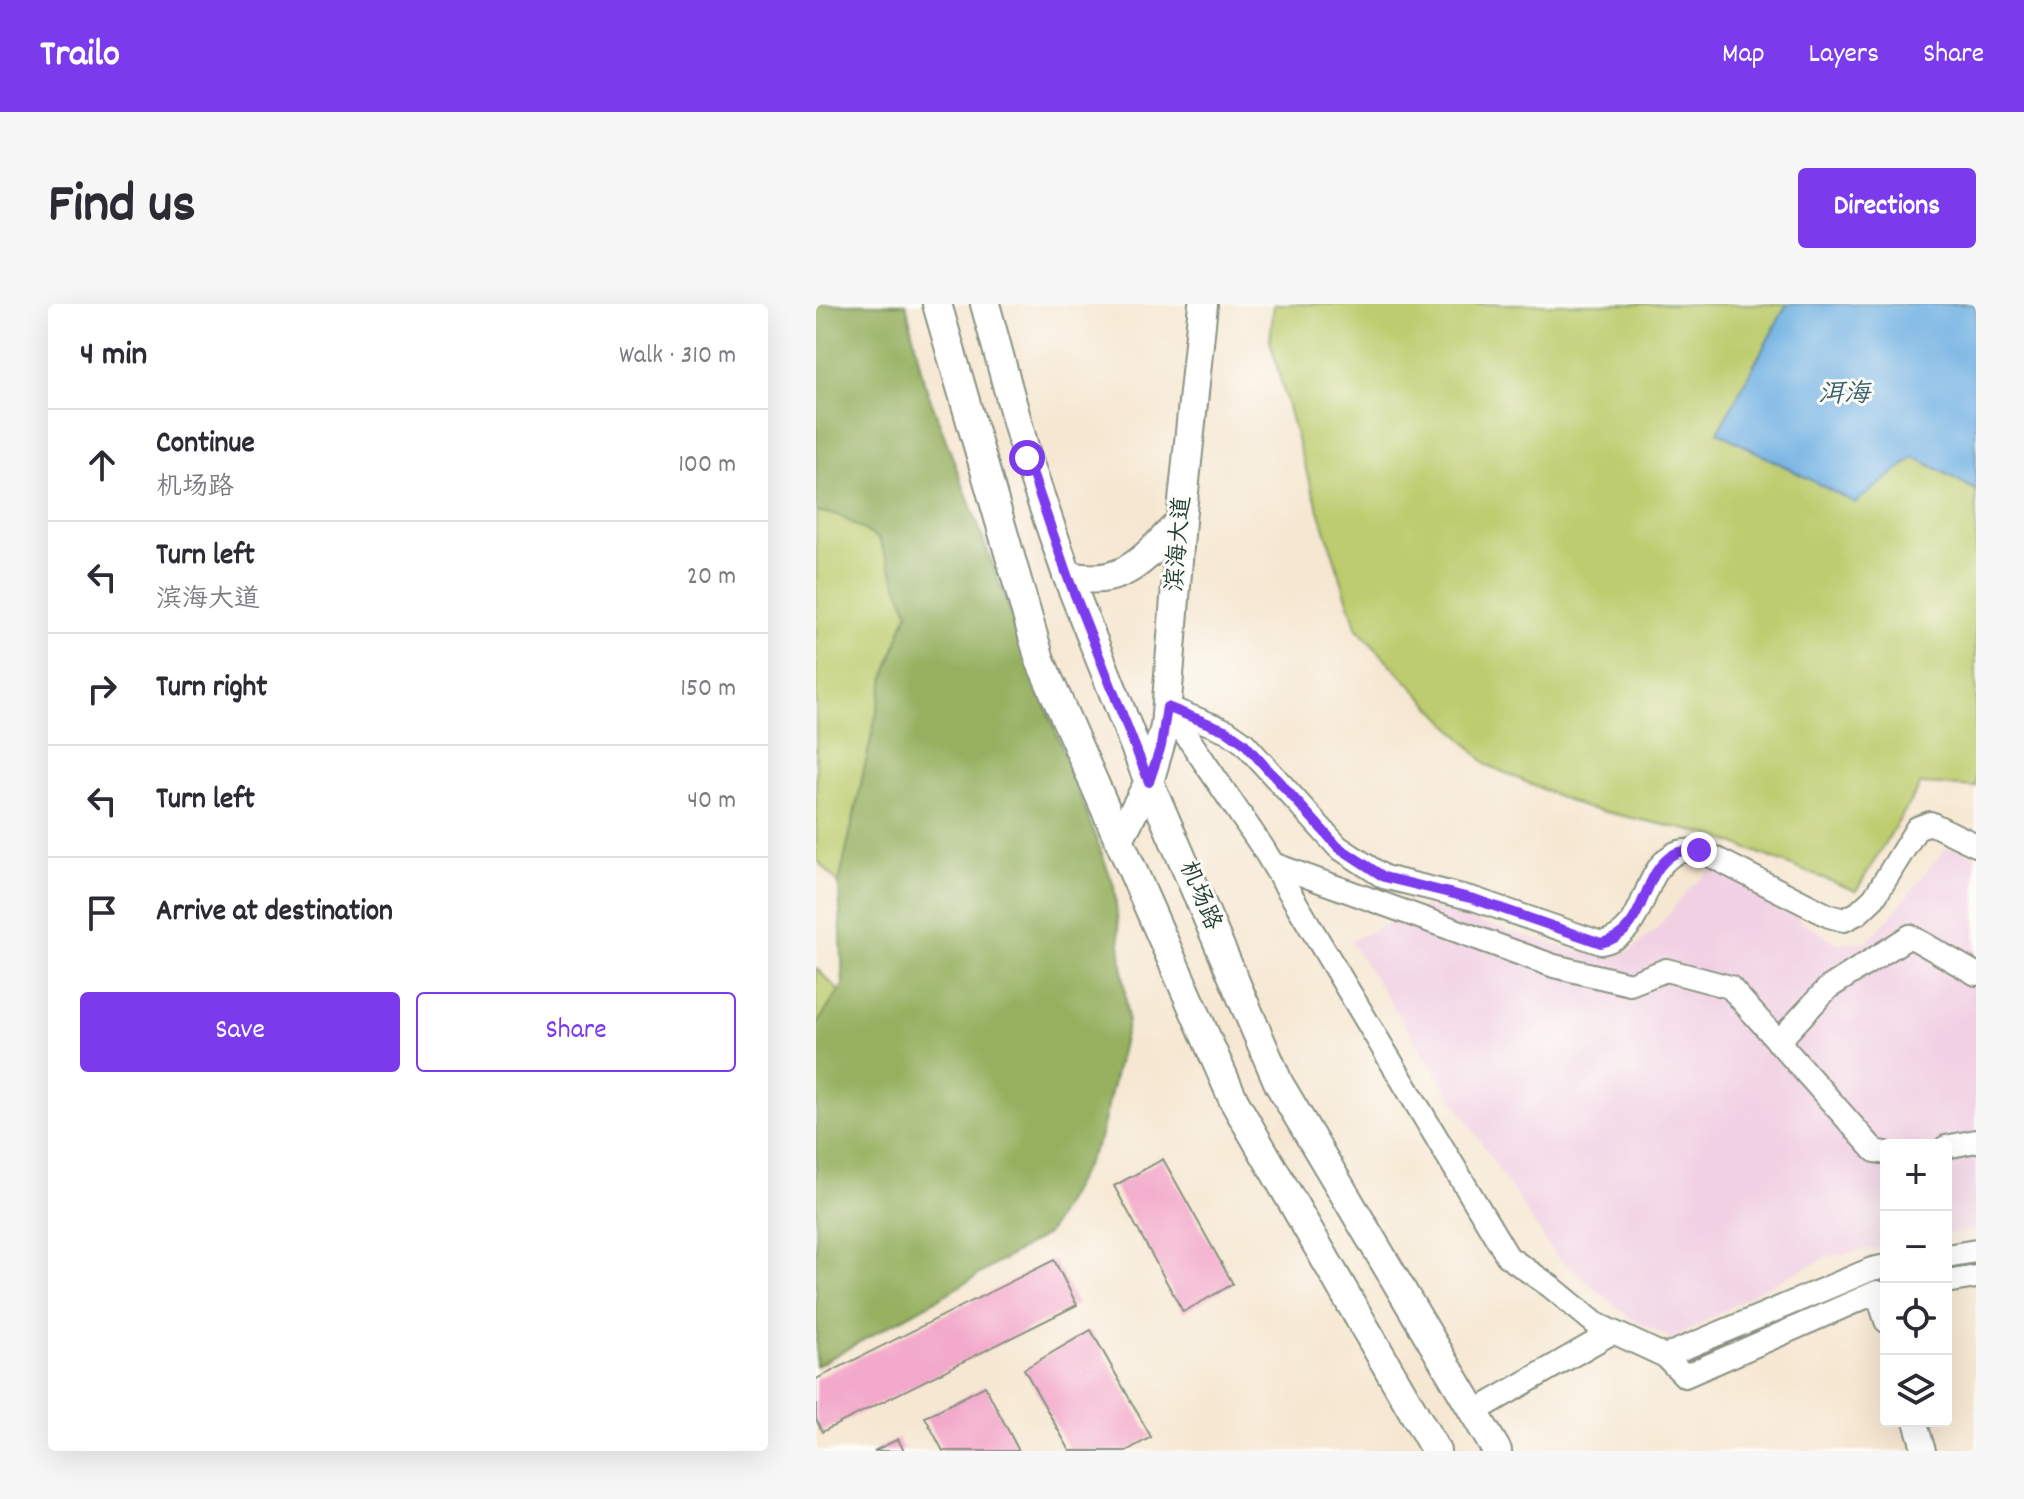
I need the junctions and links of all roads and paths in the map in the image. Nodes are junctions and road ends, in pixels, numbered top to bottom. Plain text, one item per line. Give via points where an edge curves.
1 (937, 304) edge
2 (985, 304) edge
3 (1203, 304) edge
4 (1181, 521) junction
5 (1067, 575) junction
6 (1167, 707) junction
7 (1149, 782) junction
8 (1119, 839) junction
9 (1976, 845) edge
10 (1273, 864) junction
11 (1976, 974) edge
12 (1778, 1042) junction
13 (1976, 1141) edge
14 (1952, 1146) edge
15 (1880, 1152) edge
16 (1976, 1251) edge
17 (1952, 1255) edge
18 (1880, 1267) edge
19 (1976, 1277) edge
20 (1952, 1281) edge
21 (1880, 1293) edge
22 (1613, 1332) junction
23 (1665, 1356) junction
24 (1474, 1412) junction
25 (1917, 1427) edge
26 (1436, 1451) edge
27 (1497, 1451) edge
28 (1924, 1451) edge

1 - 8 main road, 机场路 via 1040,660
2 - 5 main road, 机场路 via 1027,458
3 - 4 main road, 滨海大道
4 - 5 main road via 1141,561 1114,578 1088,581
4 - 6 main road, 滨海大道
5 - 7 main road, 机场路
6 - 7 main road, 滨海大道
6 - 9 street via 1244,743 1338,847 1384,877 1474,899 1601,943 1628,930 1661,866 1676,852 1699,850 1844,920 1874,898 1917,828 1930,823
6 - 10 street
7 - 8 main road, 滨海大道
7 - 24 main road, 机场路 via 1279,1084
8 - 26 main road, 机场路 via 1234,1101
10 - 12 street via 1554,966 1630,984 1666,970 1730,987
10 - 22 street via 1508,1257
11 - 12 street via 1910,936 1828,988
12 - 15 street
13 - 14 street
16 - 17 street
18 - 23 street
19 - 20 street
21 - 23 street via 1685,1376
22 - 23 street
22 - 24 street
24 - 27 main road, 机场路
25 - 28 street

